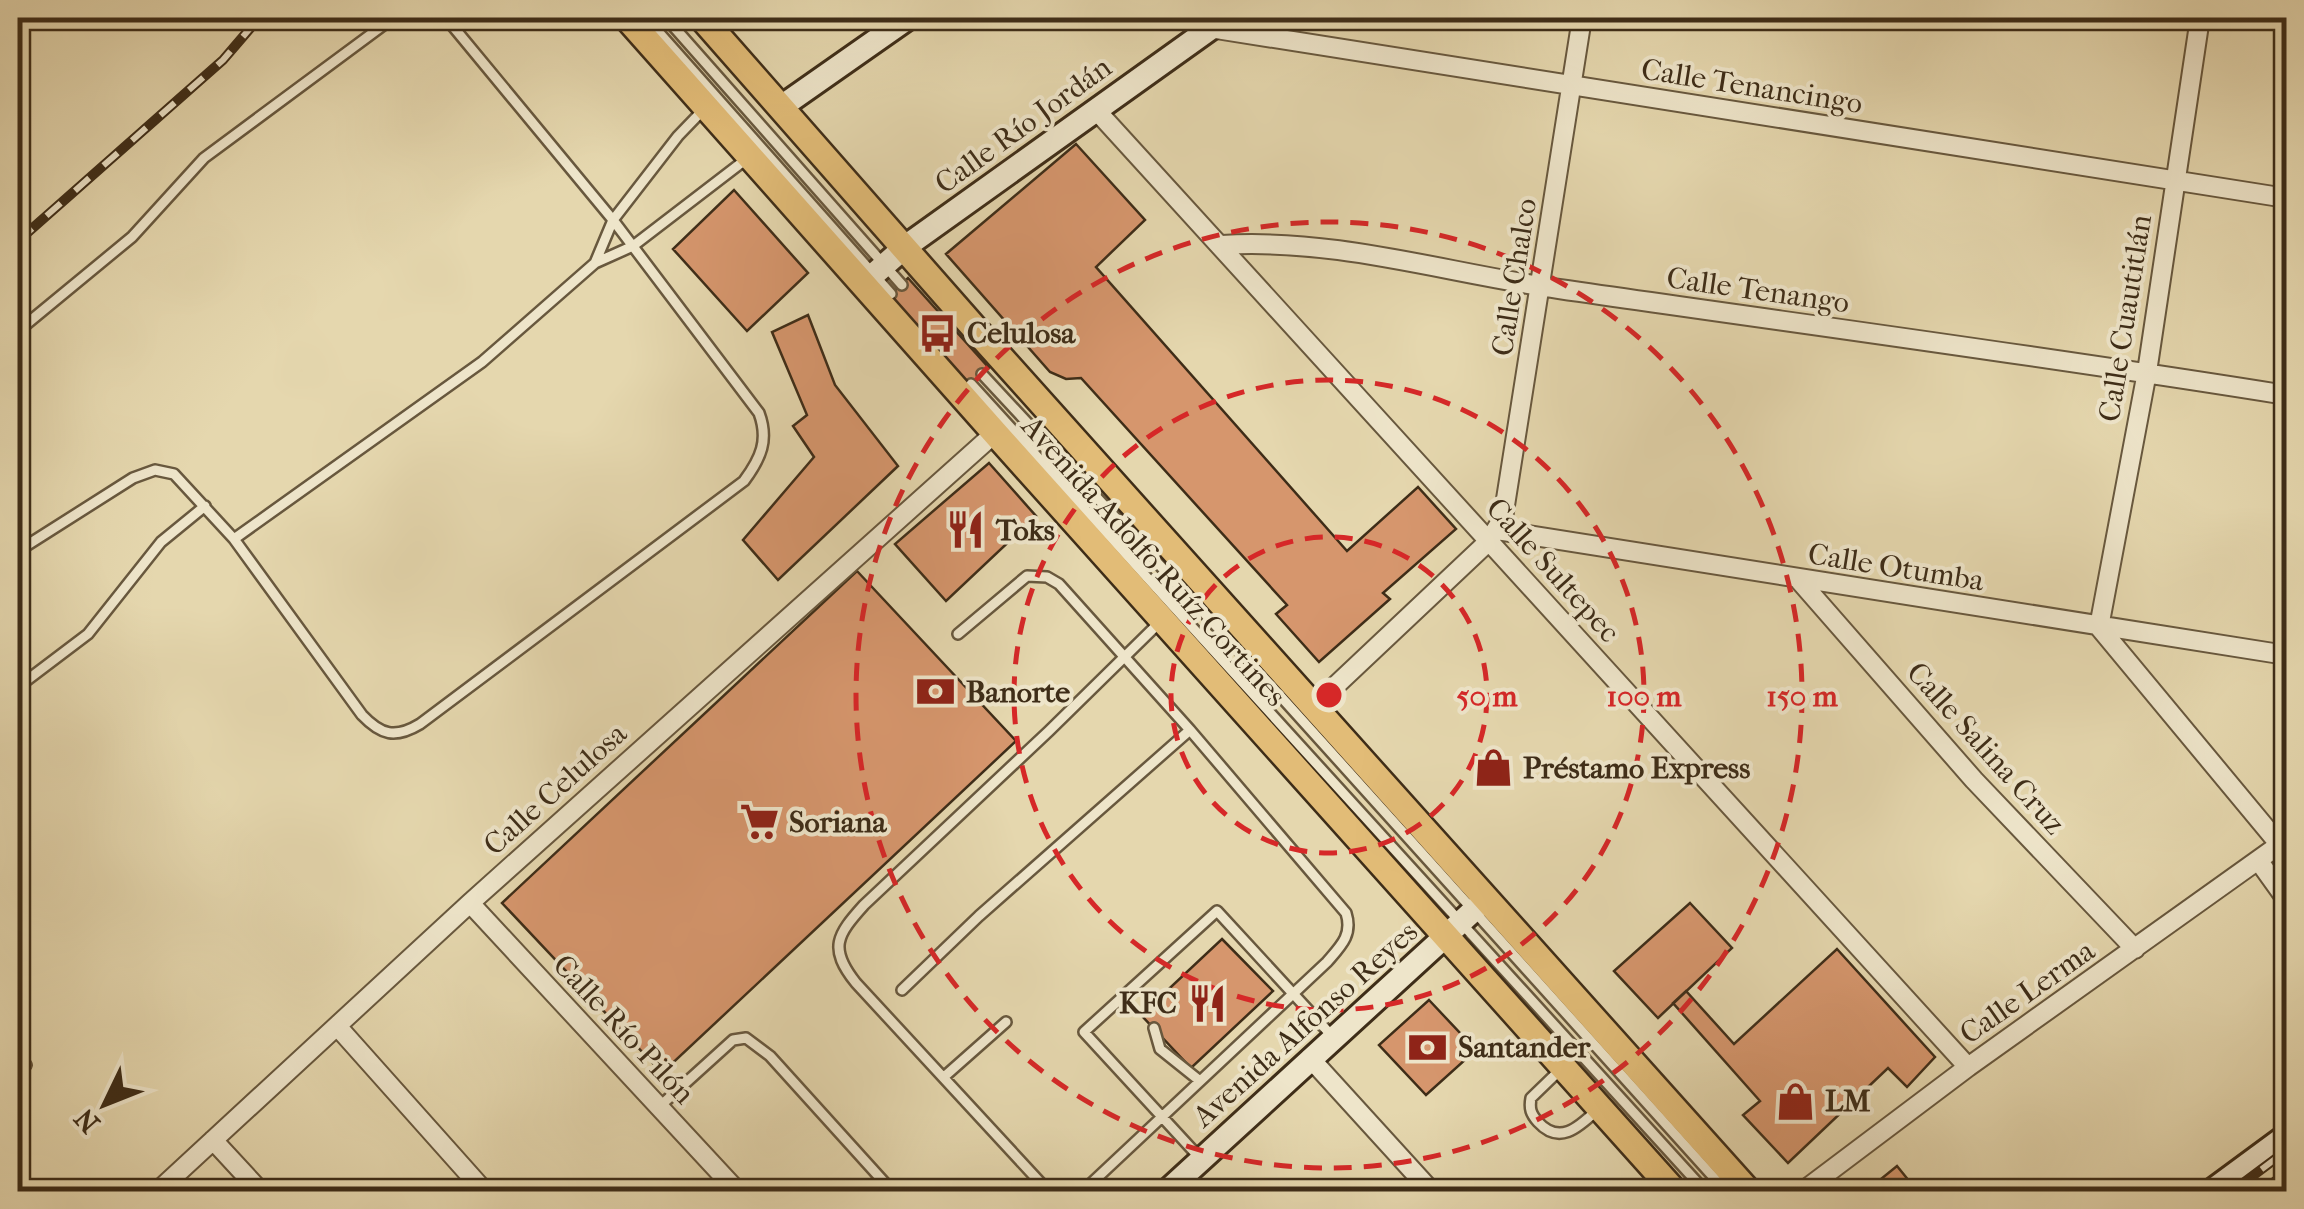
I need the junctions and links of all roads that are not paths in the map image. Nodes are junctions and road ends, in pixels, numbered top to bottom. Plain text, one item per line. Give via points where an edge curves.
1 (392, 18) edge
2 (446, 18) edge
3 (627, 18) edge
4 (646, 18) edge
5 (666, 18) edge
6 (702, 18) edge
7 (908, 18) edge
8 (1582, 18) edge
9 (2200, 18) edge
10 (1218, 23) edge
11 (1571, 85) junction
12 (706, 107) junction
13 (781, 107) junction
14 (1096, 110) junction
15 (750, 156) junction
16 (2174, 181) junction
17 (2286, 198) edge
18 (613, 220) junction
19 (1222, 245) junction
20 (634, 246) junction
21 (905, 247) junction
22 (595, 263) junction
23 (874, 274) junction
24 (902, 285) dead end
25 (1541, 287) junction
26 (892, 294) dead end
27 (18, 331) edge
28 (2146, 372) junction
29 (982, 374) dead end
30 (971, 384) dead end
31 (2286, 395) edge
32 (994, 433) junction
33 (205, 506) junction
34 (1493, 536) junction
35 (234, 539) junction
36 (18, 551) edge
37 (1799, 580) junction
38 (1163, 618) junction
39 (2099, 627) junction
40 (958, 634) dead end
41 (2286, 654) edge
42 (1123, 657) junction
43 (18, 687) edge
44 (1314, 706) junction
45 (1190, 730) junction
46 (2283, 843) edge
47 (2258, 860) junction
48 (2286, 899) edge
49 (470, 903) junction
50 (1466, 918) junction
51 (1243, 939) junction
52 (1232, 949) dead end
53 (2135, 949) junction
54 (902, 990) dead end
55 (1293, 994) junction
56 (1006, 1022) dead end
57 (338, 1026) junction
58 (1154, 1028) dead end
59 (1334, 1038) junction
60 (18, 1054) edge
61 (1310, 1058) junction
62 (26, 1065) dead end
63 (1564, 1066) junction
64 (1968, 1067) junction
65 (944, 1076) junction
66 (1200, 1081) junction
67 (659, 1107) junction
68 (1600, 1107) junction
69 (1162, 1116) junction
70 (2286, 1136) edge
71 (213, 1140) junction
72 (1200, 1159) junction
73 (1806, 1190) edge
74 (157, 1192) edge
75 (261, 1192) edge
76 (485, 1192) edge
77 (738, 1192) edge
78 (893, 1192) edge
79 (1049, 1192) edge
80 (1082, 1192) edge
81 (1166, 1192) edge
82 (1432, 1192) edge
83 (1676, 1192) edge
84 (1706, 1192) edge
85 (1727, 1192) edge
86 (1749, 1192) edge
87 (2210, 1192) edge

1 - 27 lane via 204,158 132,237
2 - 18 lane
3 - 12 main road, Avenida Adolfo Ruíz Cortines
4 - 23 lane
5 - 23 lane
6 - 13 main road, Avenida Adolfo Ruíz Cortines
7 - 13 street
8 - 11 street, Calle Chalco
9 - 16 street, Calle Cuautitlán
10 - 11 street, Calle Tenancingo
10 - 14 street, Calle Río Jordán
11 - 16 street, Calle Tenancingo
11 - 25 street, Calle Chalco
12 - 15 main road, Avenida Adolfo Ruíz Cortines
12 - 18 lane
13 - 21 main road, Avenida Adolfo Ruíz Cortines
14 - 19 street, Calle Sultepec
14 - 21 street, Calle Río Jordán
15 - 20 lane
15 - 23 main road, Avenida Adolfo Ruíz Cortines
16 - 17 street, Calle Tenancingo
16 - 28 street, Calle Cuautitlán
18 - 20 lane
18 - 22 lane
19 - 25 street, Calle Tenango via 1326,248
19 - 34 street, Calle Sultepec
20 - 22 lane
20 - 35 lane via 759,413 765,430 757,464 724,498 420,724 393,736 371,725
21 - 23 street, Calle Río Jordán
21 - 44 main road, Avenida Adolfo Ruíz Cortines
22 - 35 lane via 482,362
23 - 24 lane
23 - 26 lane
23 - 32 main road, Avenida Adolfo Ruíz Cortines
25 - 28 street, Calle Tenango
25 - 34 street, Calle Chalco via 1510,480
28 - 31 street, Calle Tenango
28 - 39 street, Calle Cuautitlán
29 - 50 lane via 1258,670
30 - 50 lane
32 - 38 main road, Avenida Adolfo Ruíz Cortines
32 - 49 street, Calle Celulosa
33 - 35 lane
33 - 36 lane via 174,474 146,472
33 - 43 lane via 161,542 80,642
34 - 37 street, Calle Otumba via 1647,552
34 - 44 street
34 - 64 street, Calle Sultepec
37 - 39 street, Calle Otumba
37 - 53 street, Calle Salina Cruz via 1974,780
38 - 42 lane
38 - 50 main road, Avenida Adolfo Ruíz Cortines
39 - 41 street, Calle Otumba
39 - 46 street
40 - 42 lane via 1014,584 1037,575 1070,594
42 - 45 lane
42 - 65 lane via 864,904 838,940 846,970
44 - 50 main road, Avenida Adolfo Ruíz Cortines
45 - 54 lane
45 - 55 lane via 1346,912 1345,942
46 - 47 street, Calle Lerma
47 - 48 street
47 - 53 street, Calle Lerma
49 - 57 street, Calle Celulosa
49 - 67 street, Calle Río Pilón
50 - 59 street, Avenida Alfonso Reyes
50 - 63 main road, Avenida Adolfo Ruíz Cortines
50 - 84 lane
50 - 85 lane
50 - 86 main road, Avenida Adolfo Ruíz Cortines
51 - 52 lane
51 - 55 lane
51 - 69 lane via 1216,911 1084,1032
53 - 64 street, Calle Lerma
55 - 59 lane
55 - 66 lane
56 - 65 lane
57 - 71 street, Calle Celulosa
57 - 76 street
58 - 66 lane via 1160,1049
59 - 61 street, Avenida Alfonso Reyes
60 - 62 lane
61 - 72 street, Avenida Alfonso Reyes
61 - 82 street
63 - 68 main road, Avenida Adolfo Ruíz Cortines
63 - 68 lane via 1531,1098 1537,1121 1563,1134
64 - 73 street, Calle Lerma
65 - 79 lane
66 - 69 lane
67 - 77 street, Calle Río Pilón
67 - 78 lane via 734,1040 746,1038
68 - 83 main road, Avenida Adolfo Ruíz Cortines
69 - 72 lane
69 - 80 lane
70 - 87 street
71 - 74 street, Calle Celulosa
71 - 75 street
72 - 81 street, Avenida Alfonso Reyes

